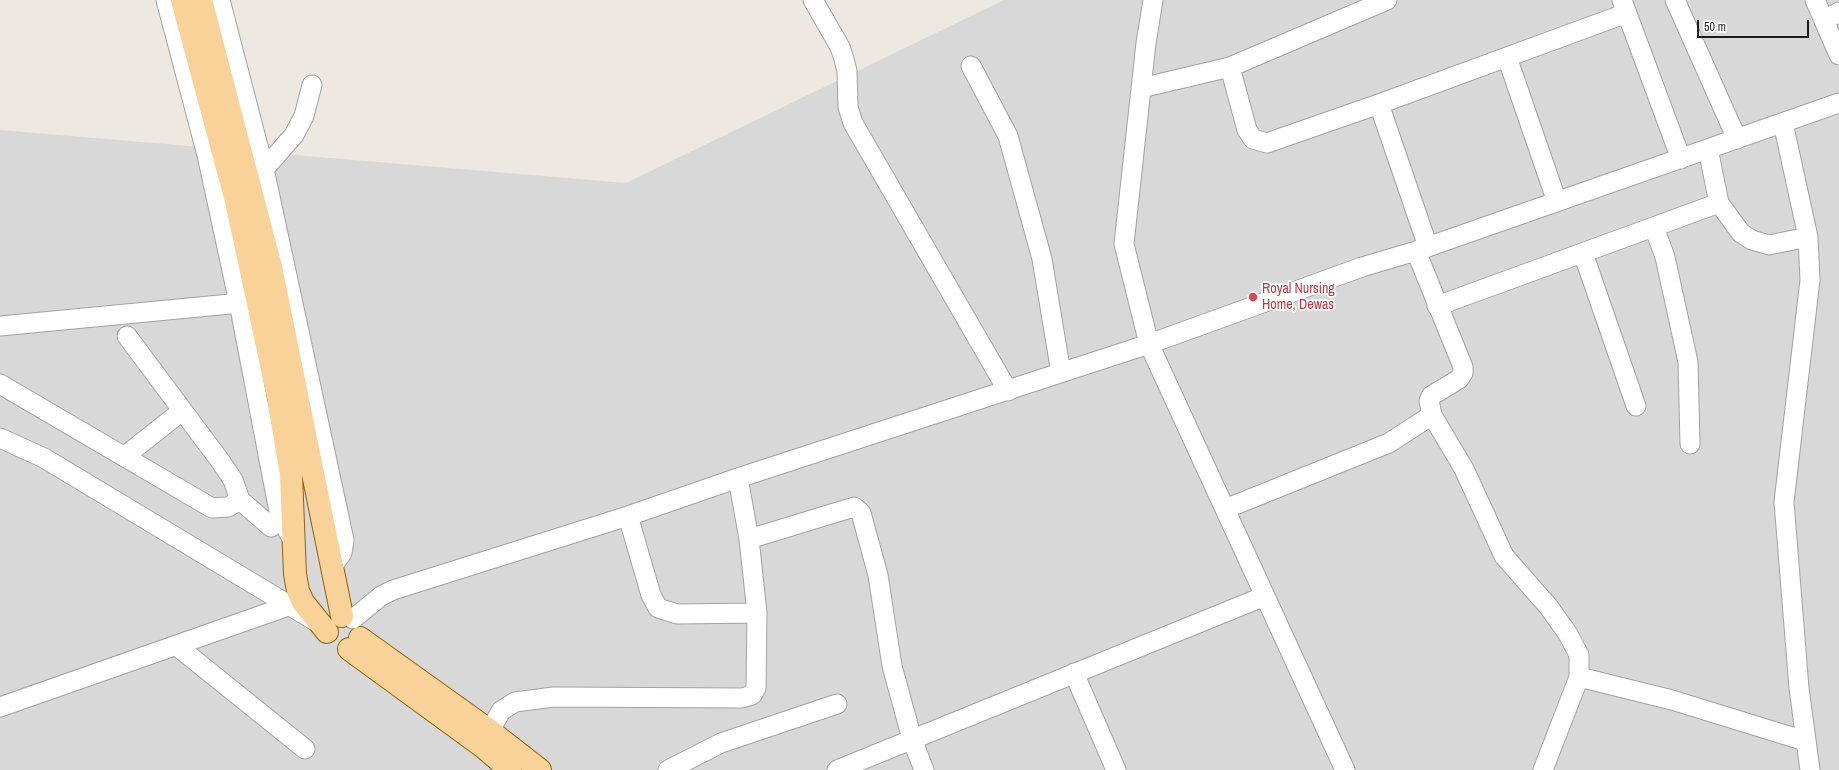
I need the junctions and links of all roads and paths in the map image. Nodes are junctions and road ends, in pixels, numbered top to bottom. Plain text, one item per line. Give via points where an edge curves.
1 (166, 0) edge
2 (182, 0) edge
3 (201, 0) edge
4 (220, 0) edge
5 (813, 0) edge
6 (1153, 0) edge
7 (1387, 0) edge
8 (1675, 0) edge
9 (1815, 0) edge
10 (1625, 7) edge
11 (1832, 16) edge
12 (1839, 55) edge
13 (1507, 57) junction
14 (971, 66) dead end
15 (1230, 67) junction
16 (312, 85) dead end
17 (1141, 88) junction
18 (1839, 103) edge
19 (1379, 104) junction
20 (1783, 123) junction
21 (1736, 139) junction
22 (1708, 149) junction
23 (1681, 159) junction
24 (258, 177) junction
25 (1557, 202) junction
26 (1719, 203) junction
27 (1654, 227) junction
28 (1808, 237) junction
29 (1422, 249) junction
30 (1583, 253) junction
31 (248, 302) junction
32 (1437, 306) junction
33 (0, 326) edge
34 (127, 336) dead end
35 (1149, 344) junction
36 (1061, 373) junction
37 (0, 384) edge
38 (1008, 391) junction
39 (1636, 406) dead end
40 (182, 411) junction
41 (1432, 415) junction
42 (0, 438) edge
43 (1690, 444) dead end
44 (125, 456) junction
45 (738, 478) junction
46 (240, 500) junction
47 (1225, 509) junction
48 (628, 516) junction
49 (271, 527) dead end
50 (749, 539) junction
51 (1265, 596) junction
52 (288, 606) junction
53 (757, 613) junction
54 (322, 627) junction
55 (351, 631) junction
56 (176, 646) junction
57 (1074, 673) junction
58 (1579, 677) junction
59 (837, 704) dead end
60 (0, 707) edge
61 (490, 731) junction
62 (912, 739) junction
63 (1805, 741) junction
64 (305, 749) dead end
65 (510, 770) edge
66 (540, 770) edge
67 (668, 770) edge
68 (837, 770) edge
69 (924, 770) edge
70 (1116, 770) edge
71 (1345, 770) edge
72 (1543, 770) edge
73 (1810, 770) edge

1 - 31 street
2 - 31 main road via 236,201
3 - 24 main road
4 - 24 street
5 - 38 street via 840,47 844,59 848,107 854,123
6 - 17 street
7 - 15 street
8 - 21 street
9 - 11 street
10 - 13 street
10 - 23 street
11 - 12 street
13 - 19 street
13 - 25 street
14 - 36 street via 1008,136 1042,259
15 - 17 street
15 - 19 street via 1247,130 1253,139 1267,142
16 - 24 street via 298,129
17 - 35 street via 1124,244
18 - 20 street
19 - 29 street
20 - 21 street
20 - 28 street
21 - 22 street
22 - 23 street
22 - 26 street
23 - 25 street
24 - 55 main road via 271,267 332,567
25 - 29 street
26 - 27 street
26 - 28 street via 1741,233 1752,240 1769,245
27 - 30 street
27 - 43 street via 1664,257 1688,362
28 - 63 street via 1810,280 1784,502
29 - 32 street
29 - 35 street via 1362,267
30 - 32 street
30 - 39 street
31 - 33 street
31 - 54 main road via 278,397 291,475 298,591
32 - 41 street via 1463,367 1463,373 1459,379 1431,396 1429,401
34 - 40 street
35 - 36 street
35 - 47 street
36 - 38 street
37 - 44 street
38 - 45 street
40 - 44 street
40 - 46 street via 233,480
41 - 47 street via 1389,443
41 - 58 street via 1464,469 1504,556 1548,606 1568,634 1579,656
42 - 52 street via 44,458
44 - 46 street via 212,508 228,507
45 - 48 street
45 - 50 street
46 - 49 street
47 - 51 street
48 - 53 street via 651,596 658,608 677,614
48 - 55 street via 393,590 377,599
50 - 53 street
50 - 62 street via 854,507 861,513 878,575 892,666
51 - 57 street
51 - 71 street
52 - 54 street
52 - 56 street
53 - 61 street via 756,688 752,695 742,698 554,697 515,702 501,711
54 - 55 main road via 335,618
54 - 55 main road via 333,647 340,650
55 - 61 main road
55 - 65 main road
56 - 60 street
56 - 64 street
57 - 62 street
57 - 70 street
58 - 63 street via 1672,700
58 - 72 street
59 - 67 street via 721,743
61 - 66 main road
62 - 68 street
62 - 69 street
63 - 73 street

